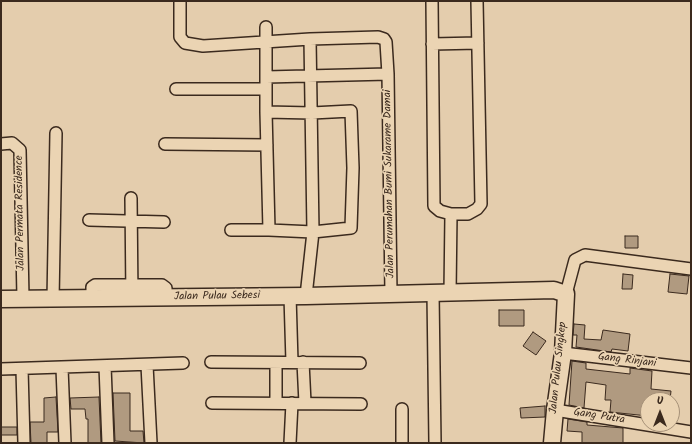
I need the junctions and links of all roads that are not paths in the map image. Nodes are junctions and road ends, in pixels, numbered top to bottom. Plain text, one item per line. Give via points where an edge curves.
1 (180, 1) edge
2 (432, 1) edge
3 (477, 1) edge
4 (266, 27) dead end
5 (310, 39) junction
6 (266, 42) junction
7 (478, 42) junction
8 (432, 44) junction
9 (388, 74) junction
10 (311, 76) junction
11 (266, 77) junction
12 (176, 89) dead end
13 (266, 89) junction
14 (266, 112) junction
15 (312, 113) junction
16 (56, 133) dead end
17 (1, 144) edge
18 (165, 144) dead end
19 (267, 145) junction
20 (131, 198) dead end
21 (451, 214) junction
22 (89, 220) dead end
23 (130, 222) junction
24 (164, 222) dead end
25 (232, 230) dead end
26 (269, 230) junction
27 (313, 232) junction
28 (691, 269) edge
29 (132, 292) junction
30 (433, 293) junction
31 (450, 293) junction
32 (391, 294) junction
33 (566, 294) junction
34 (290, 296) junction
35 (306, 296) junction
36 (23, 298) junction
37 (1, 299) edge
38 (53, 300) junction
39 (563, 353) junction
40 (211, 362) dead end
41 (298, 362) junction
42 (183, 363) dead end
43 (276, 363) junction
44 (360, 363) dead end
45 (147, 365) junction
46 (105, 366) junction
47 (62, 368) junction
48 (691, 368) edge
49 (1, 369) edge
50 (22, 369) junction
51 (212, 403) dead end
52 (276, 403) junction
53 (292, 403) junction
54 (305, 403) junction
55 (361, 404) dead end
56 (402, 409) dead end
57 (555, 410) junction
58 (691, 432) edge
59 (24, 443) edge
60 (65, 443) edge
61 (108, 443) edge
62 (151, 443) edge
63 (290, 443) edge
64 (402, 443) edge
65 (436, 443) edge
66 (552, 443) edge

1 - 6 street, Jalan Perumahan Bumi Sukarame Damai via 180,37 185,43 204,46
2 - 8 street
3 - 7 street
4 - 6 street
5 - 6 street, Jalan Perumahan Bumi Sukarame Damai
5 - 9 street, Jalan Perumahan Bumi Sukarame Damai via 384,39
5 - 10 street
6 - 11 street
7 - 8 street
7 - 21 street via 481,204 477,210 468,214
8 - 21 street via 434,206
9 - 10 street, Jalan Perumahan Bumi Sukarame Damai
9 - 32 street, Jalan Perumahan Bumi Sukarame Damai
10 - 11 street, Jalan Perumahan Bumi Sukarame Damai
10 - 15 street
11 - 13 street
12 - 13 street
13 - 14 street
14 - 15 street
14 - 19 street
15 - 27 street
15 - 27 street via 351,111 353,168 351,228
16 - 38 street
17 - 36 street, Jalan Permata Residence via 12,142 20,150
18 - 19 street
19 - 26 street
20 - 23 street
21 - 31 street
22 - 23 street
23 - 24 street
23 - 29 street
25 - 26 street
26 - 27 street
27 - 35 street
28 - 33 street via 585,255 575,260
29 - 34 street, Jalan Pulau Sebesi via 166,297
29 - 38 street, Jalan Pulau Sebesi via 92,299
30 - 31 street, Jalan Pulau Sebesi
30 - 32 street, Jalan Pulau Sebesi
30 - 65 street
31 - 33 street, Jalan Pulau Sebesi via 550,289
32 - 35 street, Jalan Pulau Sebesi
33 - 39 street, Jalan Pulau Singkep
34 - 35 street, Jalan Pulau Sebesi
34 - 41 street
36 - 37 street, Jalan Pulau Sebesi
36 - 38 street, Jalan Pulau Sebesi
39 - 48 street, Gang Rinjani
39 - 57 street, Jalan Pulau Singkep
40 - 43 street
41 - 43 street
41 - 44 street
41 - 54 street
42 - 45 street
43 - 52 street
45 - 46 street
45 - 62 street
46 - 47 street
46 - 61 street
47 - 50 street
47 - 60 street
49 - 50 street
50 - 59 street
51 - 52 street
52 - 53 street
53 - 54 street
53 - 63 street
54 - 55 street
56 - 64 street
57 - 58 street, Gang Putra
57 - 66 street, Jalan Pulau Singkep

